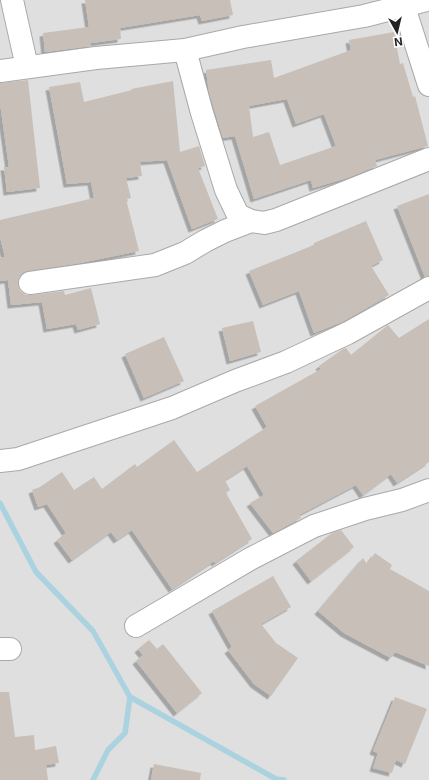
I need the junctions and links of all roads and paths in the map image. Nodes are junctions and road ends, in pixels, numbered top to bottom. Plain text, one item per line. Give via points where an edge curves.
1 (12, 0) edge
2 (427, 0) edge
3 (404, 7) junction
4 (185, 50) junction
5 (27, 67) junction
6 (0, 71) edge
7 (429, 85) edge
8 (429, 159) edge
9 (251, 221) junction
10 (30, 283) dead end
11 (429, 288) edge
12 (9, 460) edge
13 (429, 490) edge
14 (136, 626) dead end

1 - 5 street
2 - 3 street
3 - 4 street
3 - 7 street
4 - 5 street
4 - 9 street via 226,190 238,215
5 - 6 street
8 - 9 street via 276,220 264,223
9 - 10 street via 155,266
11 - 12 street via 348,333 286,362 172,408
13 - 14 street via 314,526 250,559

